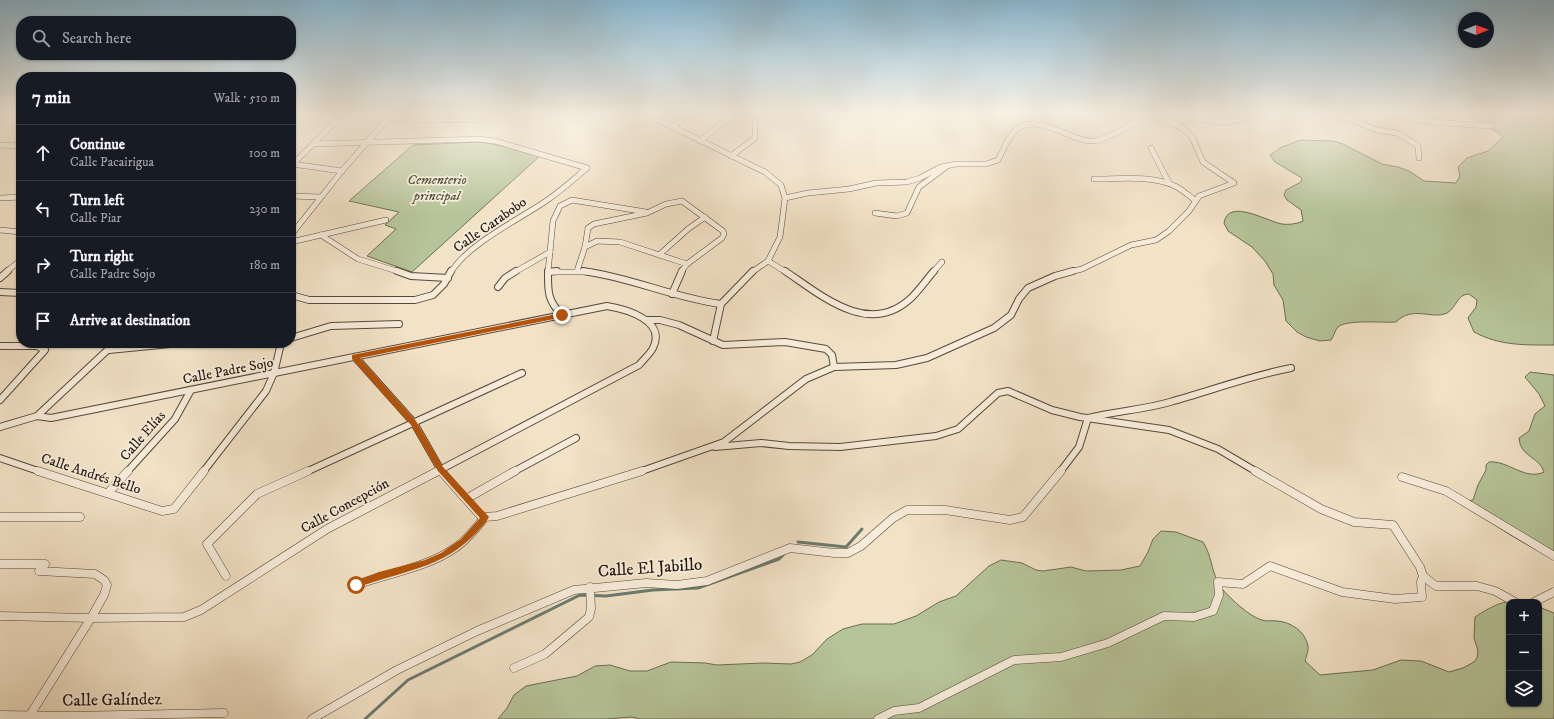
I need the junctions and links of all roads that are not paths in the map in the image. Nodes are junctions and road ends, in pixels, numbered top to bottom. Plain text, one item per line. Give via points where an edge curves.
1 (311, 146) edge
2 (366, 146) edge
3 (511, 146) edge
4 (709, 146) edge
5 (745, 146) edge
6 (1006, 146) edge
7 (1195, 146) edge
8 (1417, 146) edge
9 (1151, 148) dead end
10 (731, 156) junction
11 (1419, 158) dead end
12 (296, 161) edge
13 (296, 165) edge
14 (949, 165) junction
15 (342, 171) junction
16 (1094, 179) dead end
17 (1169, 183) junction
18 (296, 196) edge
19 (16, 197) edge
20 (320, 197) junction
21 (0, 198) edge
22 (785, 198) junction
23 (548, 200) junction
24 (1196, 201) junction
25 (560, 206) junction
26 (875, 212) dead end
27 (647, 213) junction
28 (704, 217) junction
29 (386, 220) dead end
30 (296, 228) edge
31 (0, 230) edge
32 (16, 232) edge
33 (321, 235) junction
34 (296, 241) edge
35 (585, 247) junction
36 (550, 252) junction
37 (659, 255) junction
38 (768, 262) junction
39 (942, 262) dead end
40 (16, 264) edge
41 (687, 264) junction
42 (577, 271) junction
43 (548, 272) junction
44 (0, 278) edge
45 (448, 278) junction
46 (498, 287) dead end
47 (0, 292) edge
48 (16, 293) edge
49 (672, 294) junction
50 (296, 296) edge
51 (721, 304) junction
52 (562, 315) junction
53 (646, 320) junction
54 (399, 324) dead end
55 (296, 337) edge
56 (713, 341) junction
57 (0, 346) edge
58 (16, 346) edge
59 (41, 348) edge
60 (129, 348) edge
61 (280, 348) edge
62 (109, 350) joint
63 (355, 357) junction
64 (834, 367) junction
65 (1291, 368) dead end
66 (522, 373) dead end
67 (274, 374) junction
68 (192, 390) junction
69 (0, 400) edge
70 (37, 416) junction
71 (1088, 418) junction
72 (414, 423) junction
73 (0, 427) edge
74 (576, 438) dead end
75 (711, 446) junction
76 (0, 458) edge
77 (440, 469) junction
78 (1402, 476) dead end
79 (108, 493) junction
80 (466, 499) junction
81 (0, 517) edge
82 (80, 517) dead end
83 (485, 517) junction
84 (1554, 556) edge
85 (0, 564) edge
86 (45, 564) dead end
87 (39, 571) dead end
88 (226, 576) dead end
89 (1423, 576) junction
90 (356, 585) dead end
91 (590, 588) junction
92 (1554, 592) edge
93 (1510, 599) edge
94 (1540, 599) edge
95 (0, 616) edge
96 (91, 618) junction
97 (514, 668) dead end
98 (224, 713) dead end
99 (0, 715) edge
100 (30, 715) junction
101 (312, 719) edge
102 (878, 719) edge

1 - 12 street
2 - 15 street
3 - 23 street, Calle Carabobo via 587,168
4 - 10 street
5 - 10 street
6 - 14 street via 998,160 986,164
7 - 24 street via 1204,163 1234,183 1199,196
8 - 11 street
9 - 17 street via 1153,157 1164,170
10 - 22 street via 765,172 781,185
13 - 15 street
14 - 22 street via 907,182 876,183
14 - 26 street via 919,187 907,213 897,216
15 - 20 street
16 - 17 street via 1134,179
17 - 24 street
18 - 20 street
19 - 21 street
20 - 30 street
22 - 38 street via 780,237
23 - 25 street
23 - 45 street, Calle Carabobo via 474,248 457,262
24 - 64 street via 1169,231 1156,240 1131,246 1082,269 1055,276 1028,288 1011,315 994,328 927,358 896,365
25 - 27 street via 572,200
25 - 36 street via 553,221
27 - 28 street via 682,200
27 - 35 street via 594,224 588,228
28 - 37 street
28 - 41 street via 723,231 724,236
29 - 33 street
31 - 32 street
33 - 34 street
33 - 45 street via 358,259 411,276
35 - 37 street via 597,241 609,240
35 - 42 street
36 - 43 street
36 - 46 street via 505,278
37 - 41 street
38 - 39 street via 844,309 863,314 883,313 896,309 910,299
38 - 51 street via 752,272
40 - 44 street
41 - 49 street via 678,276
42 - 43 street
42 - 49 street via 595,273
43 - 52 street via 549,297
45 - 50 street, Calle Carabobo via 432,295 415,300 309,300
47 - 48 street
49 - 51 street
51 - 56 street
52 - 53 street, Calle Padre Sojo via 607,306 632,311
52 - 63 street, Calle Padre Sojo
53 - 56 street via 679,324
53 - 77 street, Calle Concepción via 655,333 654,346 639,365
54 - 55 street via 332,326
56 - 64 street via 723,346 785,342 826,349 832,355
57 - 58 street
59 - 69 street via 45,350
60 - 62 street
61 - 67 street
62 - 70 street
63 - 67 street, Calle Padre Sojo
63 - 72 street
64 - 75 street via 806,379 784,394 746,427 724,442
65 - 71 street via 1265,373 1168,404
66 - 72 street
67 - 68 street, Calle Padre Sojo
67 - 79 street, Calle Andrés Bello via 266,391 174,509 162,511
68 - 70 street, Calle Padre Sojo via 51,418
68 - 79 street, Calle Elías via 175,419
70 - 73 street, Calle Padre Sojo
71 - 75 street via 1052,410 1008,391 998,392 958,429 936,436 840,447 761,443
71 - 89 street via 1169,430 1196,439 1218,449 1321,509 1354,522 1393,525
71 - 91 street, Calle El Jabillo via 1079,447 1023,517 1010,520 927,508 905,511 849,553 790,548 707,582 677,585 646,583
72 - 77 street
72 - 88 street via 257,494 207,544
74 - 80 street
75 - 83 street via 559,497 497,516
76 - 79 street, Calle Andrés Bello
77 - 80 street
77 - 96 street, Calle Concepción via 327,529 201,610 184,617
78 - 84 street via 1446,492
80 - 83 street
81 - 82 street
83 - 90 street via 463,541 444,555
85 - 86 street
87 - 96 street via 95,574 104,580 107,585 104,595
89 - 93 street via 1436,586 1472,584 1498,592
89 - 102 street via 1422,597 1395,599 1342,592 1270,566 1243,584 1218,582 1219,595 1213,611 1194,617 1164,616 1108,643 1061,657 1014,660 920,708 894,711
91 - 97 street via 589,617 544,654
91 - 101 street, Calle El Jabillo via 574,590 477,631 397,670
92 - 94 street
95 - 96 street, Calle Concepción
96 - 100 street
98 - 100 street, Calle Galíndez
99 - 100 street, Calle Galíndez

